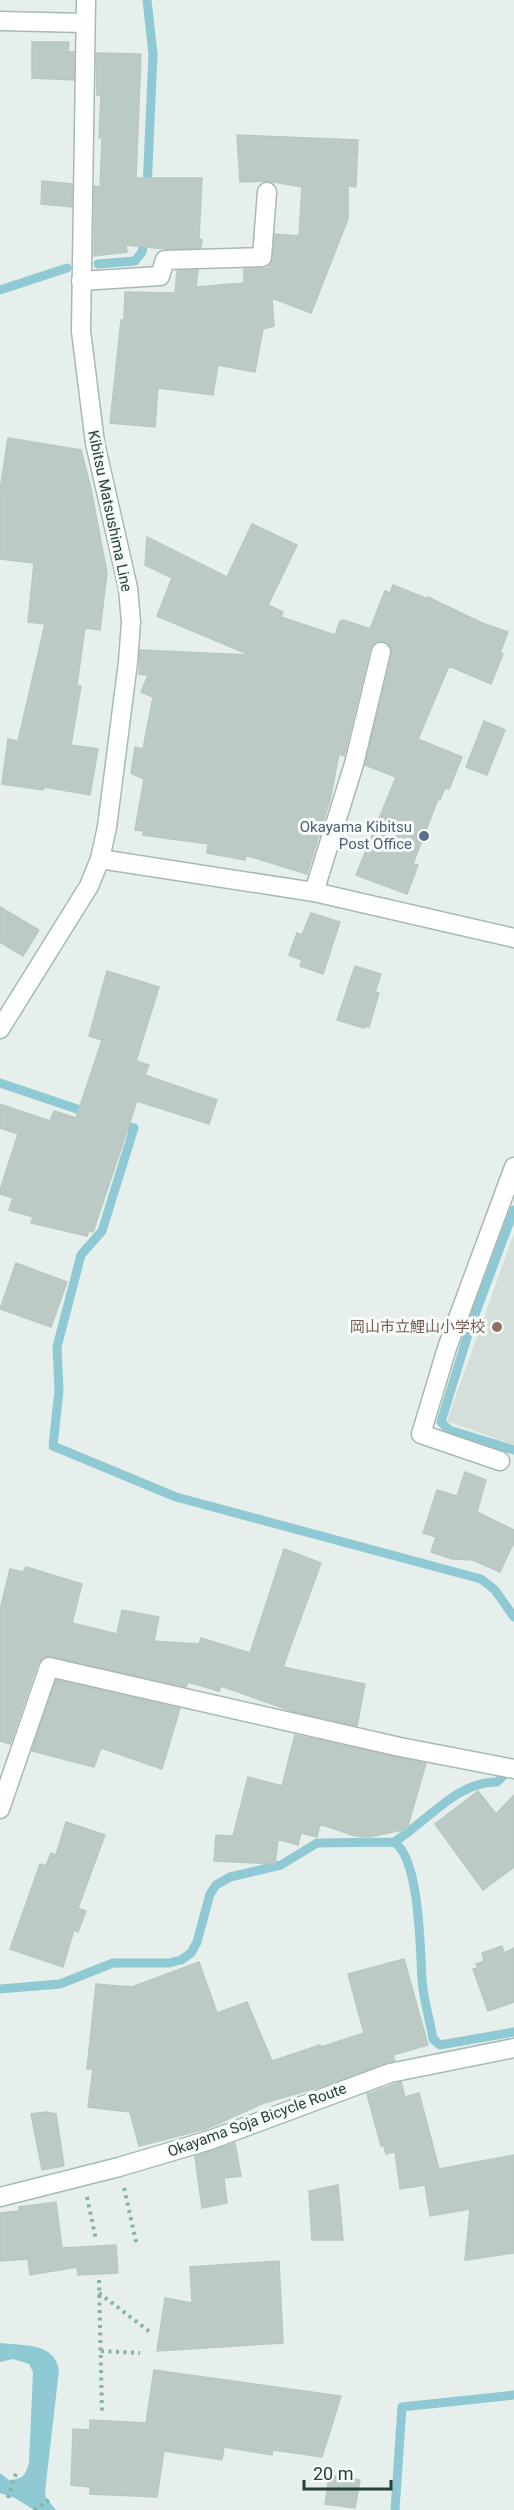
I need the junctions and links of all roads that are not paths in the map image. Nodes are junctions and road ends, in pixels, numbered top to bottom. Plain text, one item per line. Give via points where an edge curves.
1 (86, 0) edge
2 (0, 21) edge
3 (85, 23) junction
4 (267, 192) dead end
5 (81, 281) junction
6 (381, 652) dead end
7 (100, 858) junction
8 (314, 892) junction
9 (514, 939) edge
10 (0, 1029) edge
11 (514, 1167) edge
12 (500, 1461) dead end
13 (514, 1769) edge
14 (0, 1809) edge
15 (514, 2048) edge
16 (0, 2197) edge

1 - 3 street, Kibitsu Matsushima Line
2 - 3 street
3 - 5 street, Kibitsu Matsushima Line
4 - 5 street via 262,257 165,260 160,276
5 - 7 street, Kibitsu Matsushima Line via 81,331 90,415 122,556 130,622 107,827
6 - 8 street via 354,764
7 - 8 street
7 - 10 street, Kibitsu Matsushima Line via 89,886
8 - 9 street
11 - 12 street via 447,1348 421,1434
13 - 14 street via 49,1667
15 - 16 street, Okayama Soja Bicycle Route via 390,2073 210,2140

